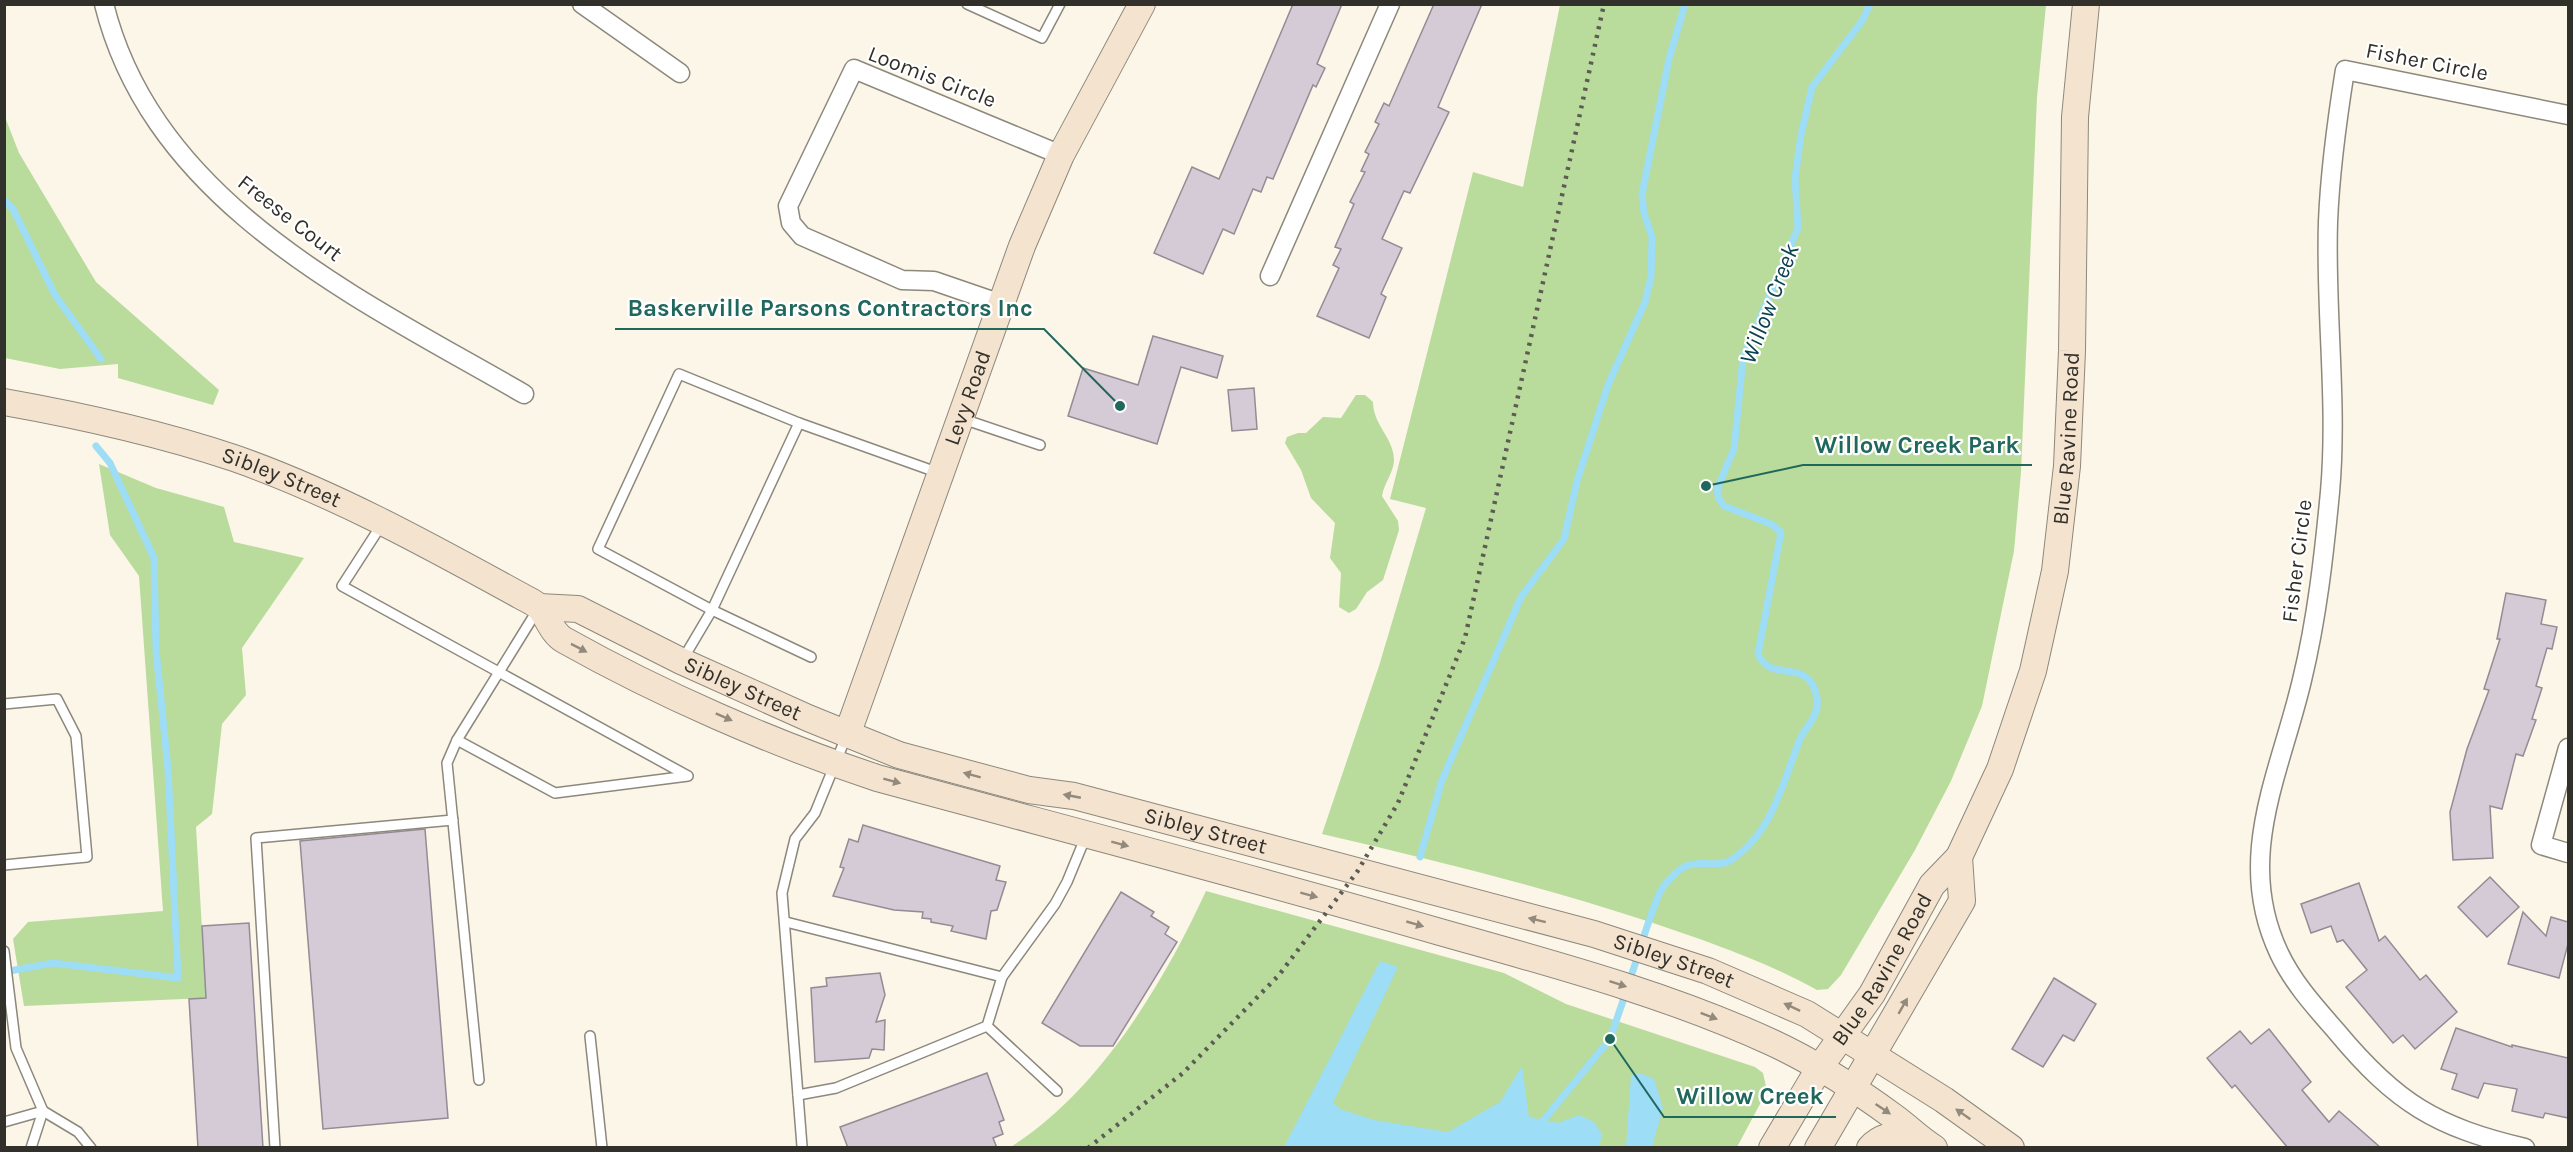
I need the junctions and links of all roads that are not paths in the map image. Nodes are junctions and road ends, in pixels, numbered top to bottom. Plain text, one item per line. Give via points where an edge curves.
1 (104, 4) edge
2 (582, 4) edge
3 (968, 4) edge
4 (1060, 4) edge
5 (1142, 4) edge
6 (1390, 4) edge
7 (2086, 4) edge
8 (680, 73) dead end
9 (2568, 115) edge
10 (1061, 155) junction
11 (1270, 276) dead end
12 (1001, 304) junction
13 (524, 394) dead end
14 (4, 402) edge
15 (962, 419) junction
16 (799, 423) junction
17 (1040, 445) dead end
18 (942, 474) junction
19 (383, 523) junction
20 (539, 607) junction
21 (712, 610) junction
22 (811, 657) dead end
23 (681, 661) junction
24 (497, 673) junction
25 (4, 704) edge
26 (847, 735) junction
27 (457, 740) junction
28 (2568, 748) edge
29 (836, 764) junction
30 (453, 820) junction
31 (1086, 835) junction
32 (2568, 853) edge
33 (1959, 857) junction
34 (4, 865) edge
35 (786, 922) junction
36 (4, 951) edge
37 (1002, 977) junction
38 (987, 1026) junction
39 (590, 1036) dead end
40 (1842, 1036) junction
41 (16, 1048) junction
42 (4, 1050) edge
43 (1872, 1056) junction
44 (1820, 1068) junction
45 (479, 1080) dead end
46 (1853, 1088) junction
47 (1057, 1091) dead end
48 (798, 1095) junction
49 (42, 1111) junction
50 (4, 1122) edge
51 (1911, 1133) junction
52 (802, 1146) dead end
53 (31, 1148) edge
54 (90, 1148) edge
55 (275, 1148) edge
56 (602, 1148) edge
57 (1772, 1148) edge
58 (1818, 1148) edge
59 (1870, 1148) edge
60 (1934, 1148) edge
61 (2010, 1148) edge
62 (2525, 1148) edge

1 - 13 street, Freese Court via 122,62 138,94 157,125 206,181 273,241 308,266
2 - 8 street
3 - 4 lane via 1042,38
5 - 10 street, Levy Road
6 - 11 street
7 - 33 street, Blue Ravine Road via 2075,117 2067,466 2055,571 2020,714 2000,769
9 - 62 street, Fisher Circle via 2345,70 2334,137 2328,222 2333,423 2324,551 2303,677 2258,852 2265,918 2279,954 2304,992 2358,1057 2414,1108 2464,1132
10 - 12 street, Levy Road
10 - 12 street, Loomis Circle via 854,69 788,206 791,223 801,236 902,280 934,281
12 - 15 street, Levy Road
14 - 19 street, Sibley Street via 90,417 236,459
15 - 17 lane
15 - 18 street, Levy Road
16 - 18 lane
16 - 21 lane
16 - 21 lane via 679,374 598,549
18 - 26 street, Levy Road
19 - 20 street, Sibley Street
19 - 24 lane via 342,586
20 - 23 street, Sibley Street via 578,609
20 - 24 lane
20 -> 29 street, Sibley Street via 560,638 663,690
21 - 22 lane
21 - 23 lane
23 - 26 street, Sibley Street
24 - 27 lane
24 - 27 lane via 688,776 555,794
25 - 34 lane via 57,699 76,736 87,857
26 - 29 lane
40 -> 26 street, Sibley Street via 1808,1014 1764,994 1593,934 1074,796 1018,787 900,755
27 - 30 lane via 447,763
28 - 32 street via 2541,845
29 -> 31 street, Sibley Street
29 - 35 lane via 815,813 795,839 782,893
30 - 45 lane
30 - 55 lane via 256,838
31 - 37 lane via 1055,904
31 -> 44 street, Sibley Street via 1583,973 1737,1027
33 - 40 street, Blue Ravine Road via 1932,885 1872,994
43 -> 33 street, Blue Ravine Road via 1962,901
35 - 37 lane
35 - 48 lane
36 - 41 lane
37 - 38 lane
38 - 47 lane
38 - 48 lane via 836,1088
39 - 56 lane
40 - 43 street, Sibley Street
40 - 44 street, Blue Ravine Road
41 - 42 lane
41 - 49 lane
43 - 46 street, Blue Ravine Road
61 -> 43 street, Sibley Street via 1944,1100
44 - 46 street, Sibley Street
44 - 57 street, Blue Ravine Road
46 -> 51 street, Sibley Street
46 - 58 street, Blue Ravine Road
48 - 52 lane
49 - 50 lane
49 - 53 lane
49 - 54 lane via 78,1132
51 - 59 street via 1894,1134
51 - 60 street, Sibley Street

